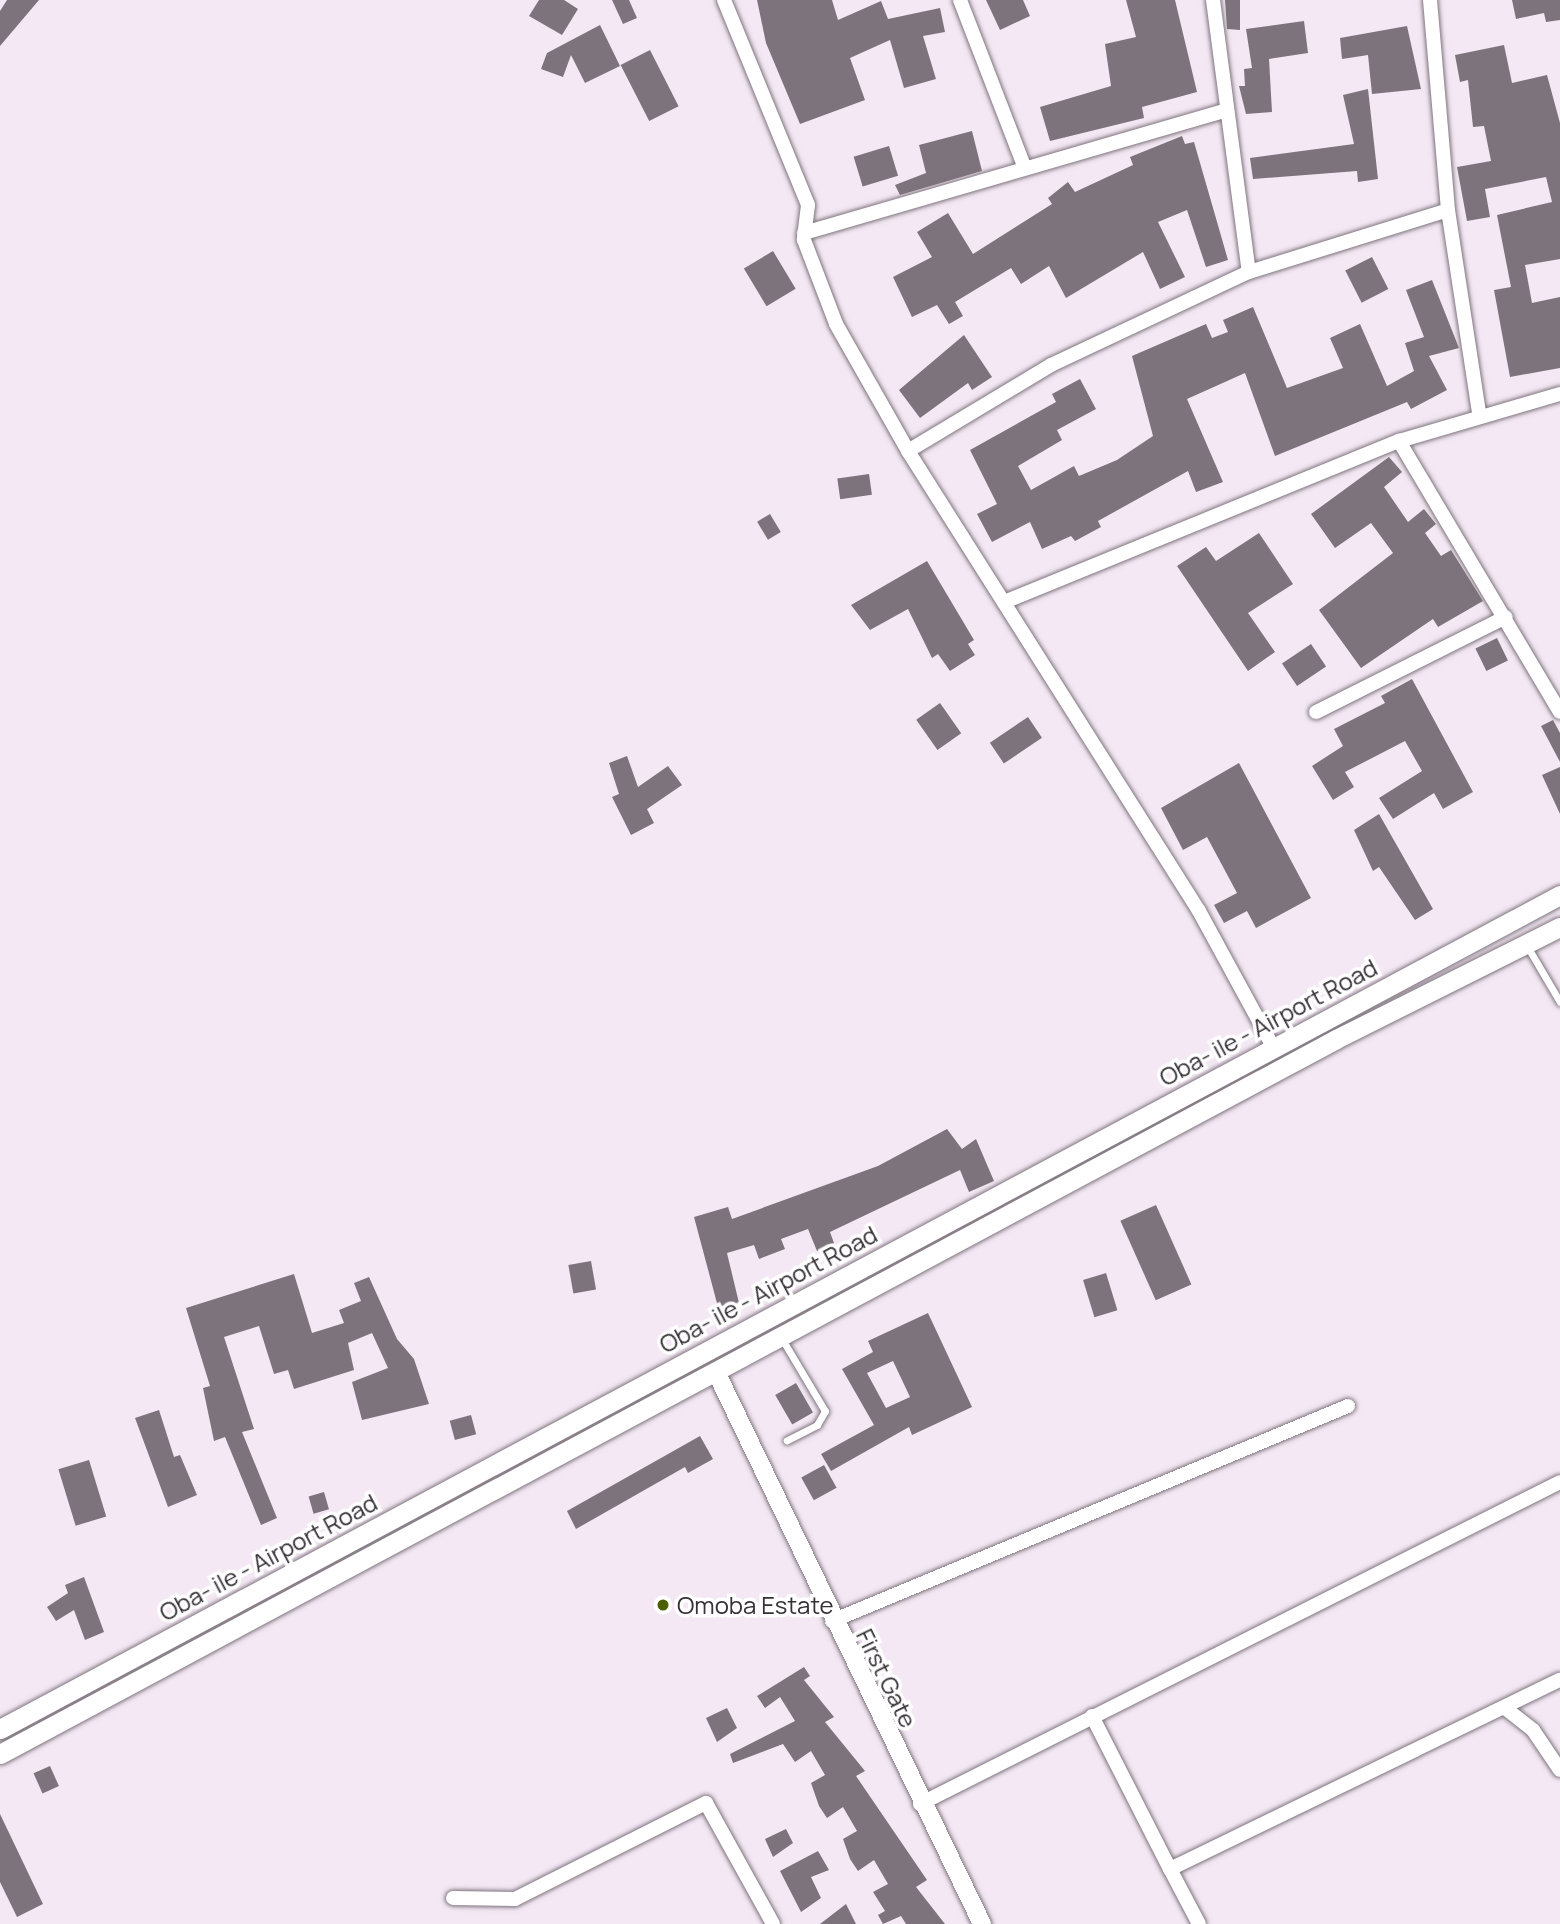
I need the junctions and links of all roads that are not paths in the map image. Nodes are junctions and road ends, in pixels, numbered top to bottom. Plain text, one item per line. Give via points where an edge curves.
1 (724, 0) edge
2 (960, 0) edge
3 (1213, 0) edge
4 (1430, 0) edge
5 (1226, 110) junction
6 (1024, 166) junction
7 (1448, 210) junction
8 (804, 233) junction
9 (1249, 272) junction
10 (1560, 394) edge
11 (1479, 412) junction
12 (1399, 441) junction
13 (908, 451) junction
14 (1003, 602) junction
15 (1506, 617) junction
16 (1316, 712) dead end
17 (1560, 712) edge
18 (1560, 895) edge
19 (1560, 927) edge
20 (1526, 944) junction
21 (1560, 1002) edge
22 (1325, 1017) junction
23 (1336, 1039) junction
24 (1273, 1047) junction
25 (782, 1339) junction
26 (717, 1374) junction
27 (1348, 1406) dead end
28 (787, 1440) dead end
29 (1560, 1482) edge
30 (329, 1552) junction
31 (342, 1573) junction
32 (832, 1621) junction
33 (1560, 1680) edge
34 (1505, 1707) junction
35 (1091, 1716) junction
36 (0, 1729) edge
37 (0, 1755) edge
38 (1560, 1770) edge
39 (920, 1804) junction
40 (1170, 1869) junction
41 (453, 1898) dead end
42 (773, 1924) edge
43 (982, 1924) edge
44 (1199, 1924) edge

1 - 8 street via 807,205
2 - 6 street
3 - 5 street
4 - 7 street
5 - 6 street
5 - 9 street
6 - 8 street
7 - 9 street
7 - 11 street
8 - 13 street via 836,324
9 - 13 street via 1051,365
10 - 11 street
11 - 12 street
12 - 14 street
12 - 15 street
13 - 14 street
14 - 24 street via 1199,911
15 - 16 street
15 - 17 street
18 - 22 main road, Oba- ile - Airport Road
19 - 20 main road, Oba- ile - Airport Road
20 - 21 lane
20 - 23 main road, Oba- ile - Airport Road
22 - 23 main road
22 - 24 main road, Oba- ile - Airport Road
23 - 25 main road, Oba- ile - Airport Road
24 - 30 main road, Oba- ile - Airport Road
25 - 26 main road, Oba- ile - Airport Road
25 - 28 lane via 825,1410 817,1425
26 - 31 main road, Oba- ile - Airport Road
26 - 32 street, First Gate
27 - 32 street
29 - 35 street
30 - 31 main road
30 - 36 main road, Oba- ile - Airport Road
31 - 37 main road, Oba- ile - Airport Road
32 - 39 street, First Gate
33 - 34 street
34 - 38 street via 1533,1730
34 - 40 street
35 - 39 street
35 - 40 street
39 - 43 street, First Gate
40 - 44 street
41 - 42 street via 515,1899 706,1802

